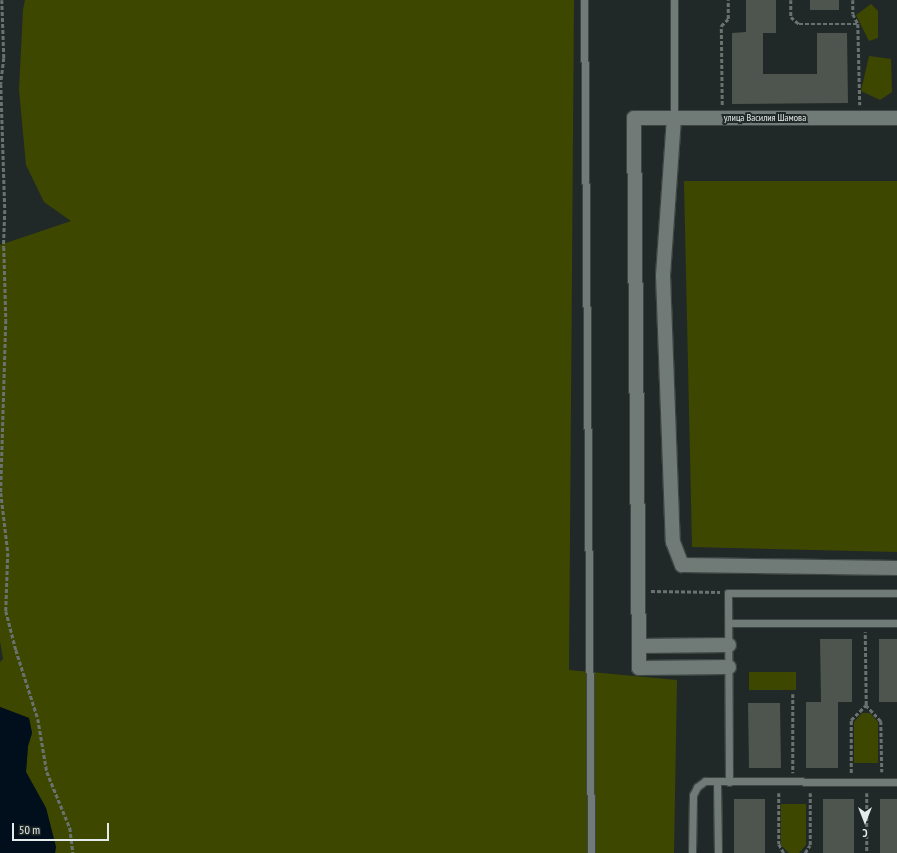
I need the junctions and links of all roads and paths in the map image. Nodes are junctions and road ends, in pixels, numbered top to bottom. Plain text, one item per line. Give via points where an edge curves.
1 (2, 0) edge
2 (584, 0) edge
3 (674, 0) edge
4 (728, 0) edge
5 (791, 0) edge
6 (853, 0) edge
7 (858, 24) junction
8 (722, 108) dead end
9 (860, 109) dead end
10 (674, 118) junction
11 (897, 118) edge
12 (897, 568) edge
13 (897, 592) edge
14 (729, 623) junction
15 (897, 623) edge
16 (865, 628) dead end
17 (729, 645) junction
18 (639, 646) junction
19 (729, 667) junction
20 (793, 694) dead end
21 (866, 705) junction
22 (793, 775) dead end
23 (851, 775) dead end
24 (882, 775) dead end
25 (717, 782) junction
26 (729, 782) junction
27 (897, 782) edge
28 (778, 793) dead end
29 (810, 793) dead end
30 (867, 793) dead end
31 (73, 853) edge
32 (591, 853) edge
33 (692, 853) edge
34 (718, 853) edge
35 (784, 853) edge
36 (805, 853) edge
37 (867, 853) edge

1 - 31 path via 4,58 1,84 4,127 6,320 1,492 8,553 6,611 38,718 47,772 70,828
2 - 32 lane
3 - 10 lane
4 - 8 path via 728,19 721,26
5 - 7 path via 791,17 799,24
6 - 7 path via 853,14
7 - 9 path
10 - 11 street, улица Василия Шамова
10 - 12 street via 663,275 673,542 682,565
10 - 18 street, улица Василия Шамова via 634,118
13 - 14 lane via 728,592
14 - 15 lane
14 - 17 lane
16 - 21 path
17 - 18 street
17 - 19 lane
18 - 19 street via 639,668
19 - 26 lane
20 - 22 path
21 - 23 path via 851,720
21 - 24 path via 881,721
25 - 26 lane
25 - 33 lane via 701,783 692,795
25 - 34 lane
26 - 27 lane
28 - 35 path via 779,844
29 - 36 path via 810,845
30 - 37 path

